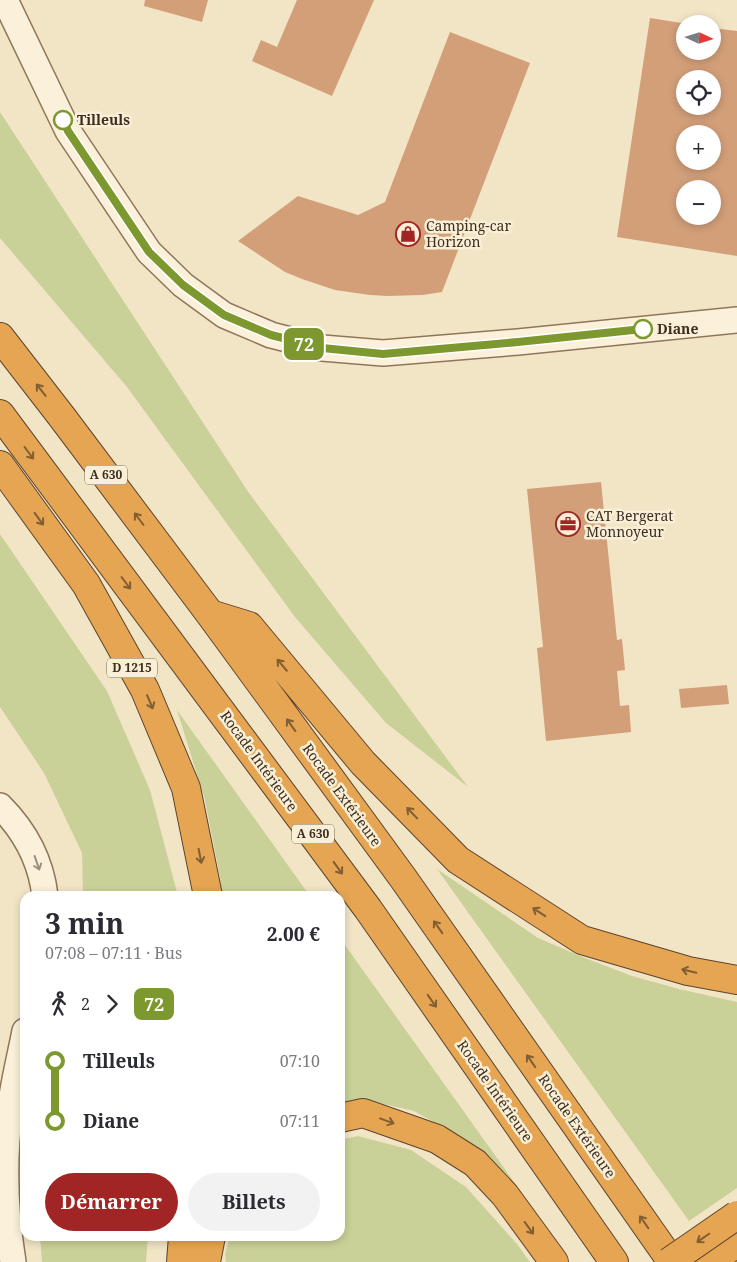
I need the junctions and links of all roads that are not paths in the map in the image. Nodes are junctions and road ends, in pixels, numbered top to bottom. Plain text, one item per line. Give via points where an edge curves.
1 (5, 0) edge
2 (737, 320) edge
3 (0, 337) edge
4 (0, 414) edge
5 (0, 465) edge
6 (210, 614) junction
7 (0, 806) edge
8 (44, 891) edge
9 (207, 891) edge
10 (737, 980) edge
11 (20, 1051) edge
12 (5, 1110) edge
13 (345, 1117) edge
14 (737, 1215) edge
15 (183, 1241) edge
16 (210, 1241) edge
17 (737, 1243) edge
18 (13, 1262) edge
19 (181, 1262) edge
20 (206, 1262) edge
21 (554, 1262) edge
22 (614, 1262) edge
23 (671, 1262) edge
24 (710, 1262) edge

1 - 2 street via 68,131 149,252 183,285 224,315 271,335 322,348 383,354
6 -> 3 highway, Rocade Extérieure / A 630
4 -> 22 highway, Rocade Intérieure / A 630 via 368,909
5 -> 9 highway, D 1215 via 86,584 145,690 186,788
10 -> 6 highway via 688,971 582,940 458,860 363,763 250,626
23 -> 6 highway, Rocade Extérieure / A 630 via 403,878
7 -> 8 street via 32,850
11 - 12 street
12 - 18 street via 5,1190
13 -> 21 highway via 363,1113 436,1139 475,1163 505,1195
14 -> 23 highway, bridge
15 - 19 highway
16 - 20 highway
17 - 24 highway

